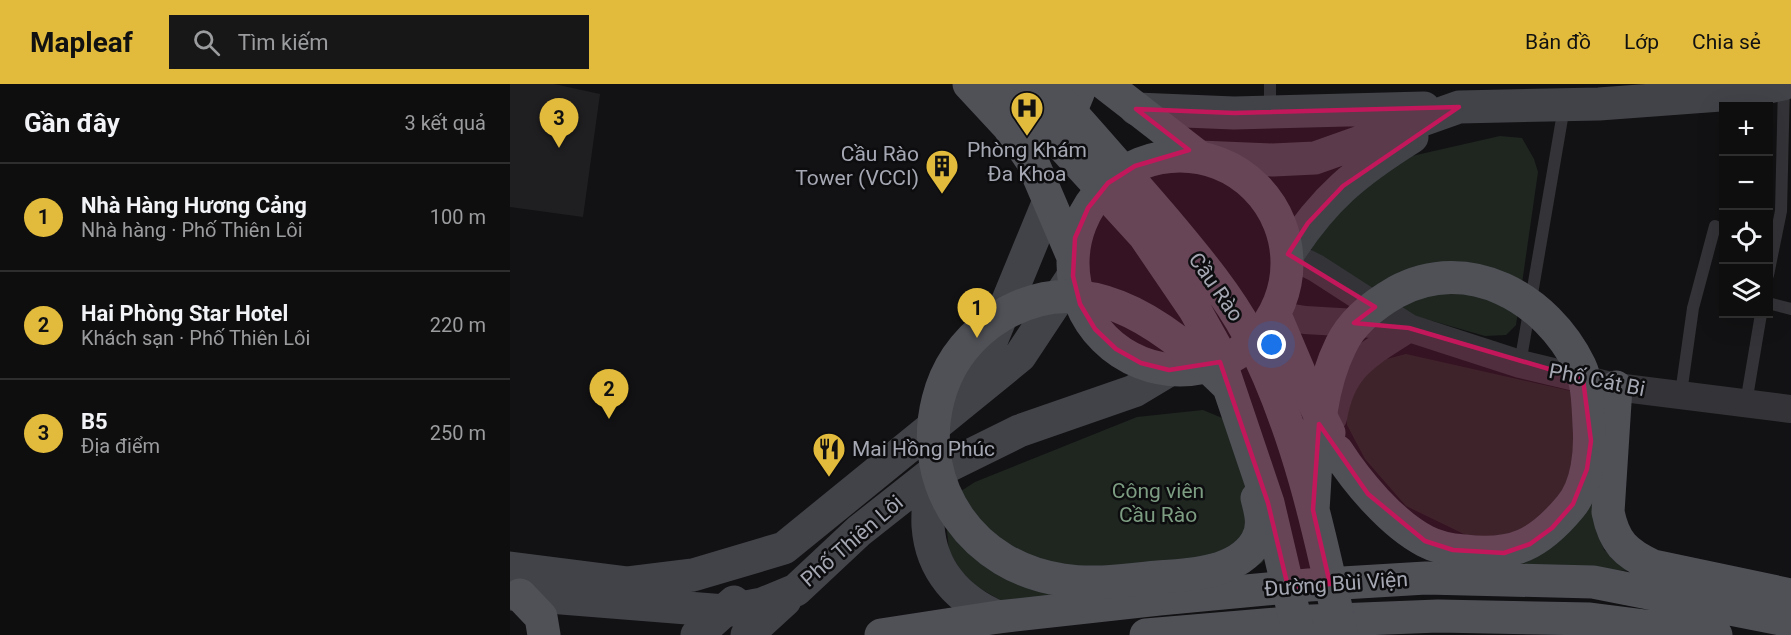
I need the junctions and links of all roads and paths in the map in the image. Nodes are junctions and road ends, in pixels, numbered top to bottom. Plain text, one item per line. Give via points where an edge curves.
1 (969, 84) edge
2 (1006, 84) edge
3 (1045, 84) edge
4 (1080, 84) edge
5 (1105, 84) edge
6 (1784, 84) edge
7 (1714, 90) edge
8 (1270, 98) edge
9 (1564, 106) junction
10 (1459, 107) junction
11 (1136, 109) junction
12 (1008, 126) junction
13 (1198, 157) junction
14 (1048, 203) junction
15 (1786, 212) edge
16 (1714, 226) dead end
17 (1288, 255) junction
18 (1771, 264) edge
19 (1073, 266) junction
20 (1773, 304) edge
21 (1791, 309) edge
22 (1275, 315) junction
23 (1760, 318) edge
24 (1409, 328) junction
25 (1520, 364) junction
26 (1175, 370) junction
27 (1228, 386) junction
28 (1616, 387) junction
29 (1681, 393) junction
30 (966, 402) junction
31 (1746, 403) junction
32 (1791, 409) edge
33 (1333, 442) junction
34 (930, 475) junction
35 (1314, 510) junction
36 (784, 548) junction
37 (513, 577) edge
38 (796, 590) junction
39 (1791, 595) edge
40 (725, 611) junction
41 (998, 617) junction
42 (1791, 621) edge
43 (544, 635) edge
44 (697, 635) edge
45 (747, 635) edge
46 (881, 635) edge
47 (1146, 635) edge
48 (1299, 635) edge
49 (1342, 635) edge
50 (1716, 635) edge

1 - 12 main road
2 - 27 main road, Cầu Rào, bridge via 1144,235 1195,310 1215,346
3 - 35 main road, Cầu Rào, bridge via 1191,250 1247,332 1266,372
4 - 12 main road via 1077,99 1053,126 1033,130
5 - 11 main road
6 - 7 main road
6 - 15 lane
7 - 9 main road
8 - 10 main road
8 - 11 main road
9 - 10 main road
9 - 25 lane
10 - 13 main road via 1315,158
10 - 17 main road via 1389,151 1343,186 1308,223
11 - 13 main road
12 - 14 main road via 1032,161
13 - 17 main road via 1232,168 1260,190 1279,220
13 - 19 main road via 1166,156 1135,166 1108,183 1088,208 1076,238
14 - 19 main road
14 - 30 main road
15 - 18 lane
16 - 29 lane via 1693,308
17 - 22 main road via 1286,285
17 - 24 street, Phố Cát Bi via 1316,268
19 - 26 main road via 1080,304 1095,329 1141,363
19 - 30 main road, Phố Thiên Lôi via 1020,356
20 - 21 lane
22 - 24 street, Phố Cát Bi
22 - 26 main road via 1258,338 1235,355 1209,366
22 - 33 main road
23 - 31 lane
24 - 25 street, Phố Cát Bi
24 - 33 street via 1354,366 1336,398
25 - 28 street, Phố Cát Bi
26 - 27 main road, bridge via 1218,398 1257,498 1262,528 1256,542 1230,564 1192,575 1097,582 1063,580 1023,569 986,548 947,500 937,473 932,423 943,381 953,360 982,329 1029,303 1066,296 1112,302 1152,322 1200,358
26 - 34 main road, Phố Thiên Lôi via 1134,391 1019,430
27 - 48 main road, Cầu Rào, bridge via 1268,503
28 - 29 street, Phố Cát Bi
28 - 39 main road via 1608,512 1612,531 1622,546 1653,566
29 - 31 street, Phố Cát Bi
30 - 36 main road, Phố Thiên Lôi
31 - 32 street, Phố Cát Bi
33 - 35 main road, bridge via 1368,494 1425,541 1453,550 1504,553 1530,544 1552,528 1573,504 1587,469 1591,441 1581,367 1550,321 1531,303 1507,289 1488,282 1449,277 1407,286 1358,322 1342,343 1332,366 1323,402
34 - 38 main road, Phố Thiên Lôi via 859,531
34 - 41 main road via 928,525 943,573 974,607
35 - 49 main road, Cầu Rào, bridge
36 - 37 main road, Phố Thiên Lôi via 693,575 628,583
36 - 40 main road
37 - 40 main road, Phố Thiên Lôi
37 - 43 main road via 541,617
38 - 40 main road, Phố Thiên Lôi via 762,604
38 - 45 main road
40 - 44 main road
41 - 42 main road, Đường Bùi Viện via 1309,585 1426,578 1593,582
41 - 46 main road, Đường Bùi Viện
47 - 50 main road, Đường Bùi Viện via 1311,621 1438,616 1590,619

